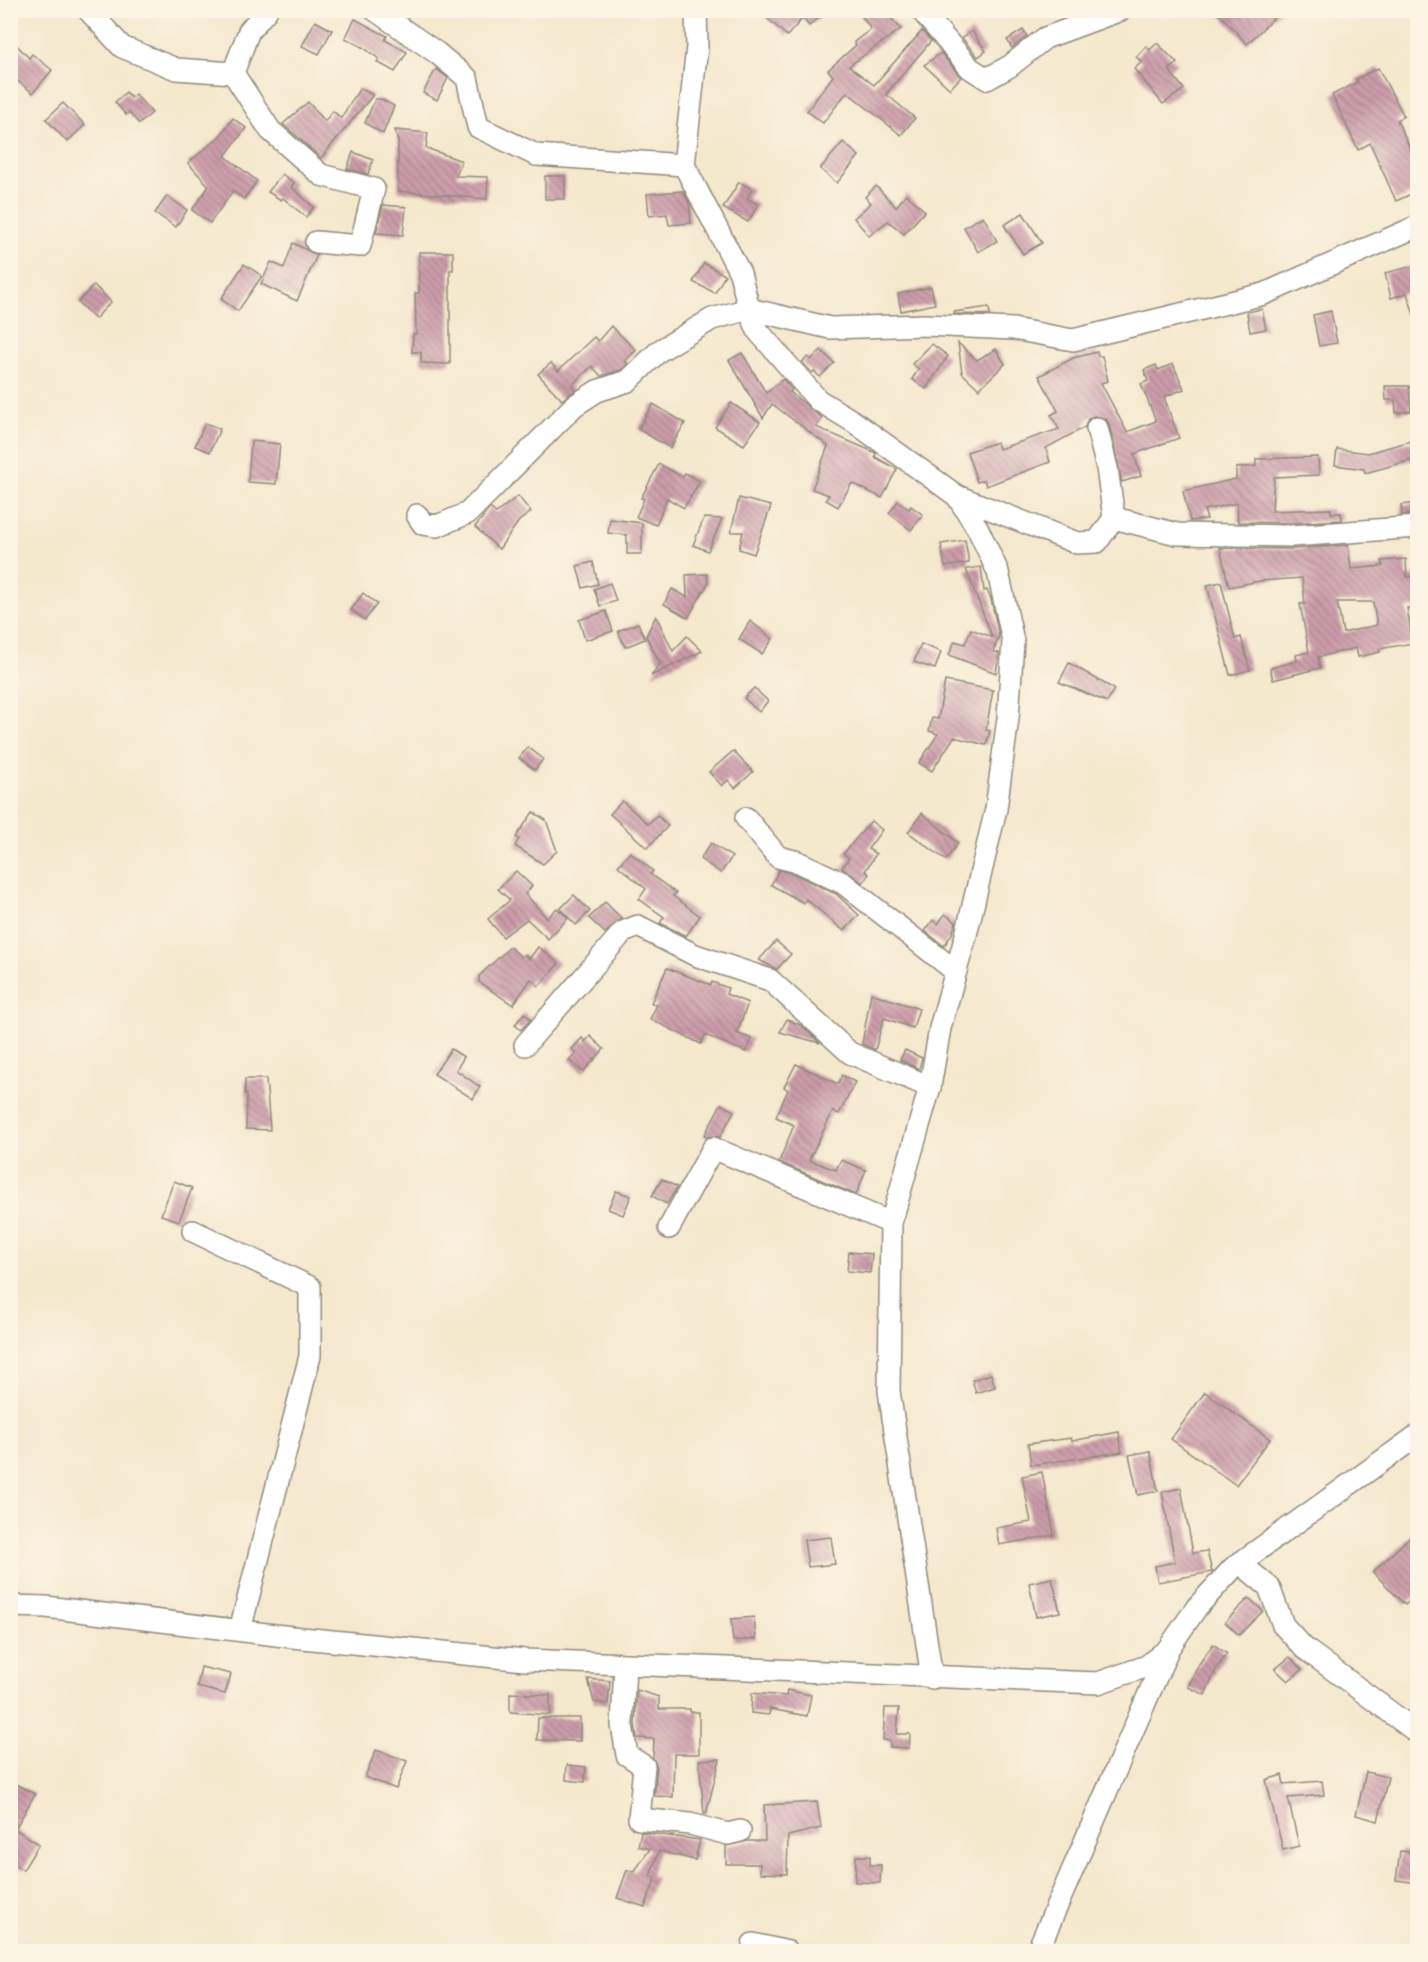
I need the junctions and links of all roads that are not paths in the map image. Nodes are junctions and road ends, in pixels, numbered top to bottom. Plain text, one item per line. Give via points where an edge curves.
1 (88, 10) edge
2 (267, 10) edge
3 (375, 10) edge
4 (696, 10) edge
5 (921, 10) edge
6 (1122, 10) edge
7 (232, 73) junction
8 (684, 165) junction
9 (1418, 226) edge
10 (316, 242) dead end
11 (749, 309) junction
12 (1097, 428) dead end
13 (957, 496) junction
14 (417, 515) dead end
15 (1114, 518) junction
16 (1418, 526) edge
17 (746, 818) dead end
18 (954, 970) junction
19 (525, 1045) dead end
20 (930, 1087) junction
21 (891, 1222) junction
22 (669, 1228) dead end
23 (193, 1231) dead end
24 (1418, 1435) edge
25 (1240, 1563) junction
26 (10, 1606) edge
27 (240, 1630) junction
28 (1168, 1649) junction
29 (625, 1665) junction
30 (932, 1678) junction
31 (1418, 1733) edge
32 (740, 1831) dead end
33 (753, 1944) dead end
34 (788, 1952) edge
35 (1037, 1952) edge

1 - 7 street via 122,47 176,69
2 - 7 street via 249,31
3 - 8 street via 467,78 478,127 536,155
4 - 8 street via 697,47
5 - 6 street via 970,68 987,79 1045,38
7 - 10 street via 270,130 321,175 374,189 360,246
8 - 11 street via 740,273
9 - 11 street via 1264,294 1073,340 1013,329 926,325 830,328
11 - 13 street via 758,331 818,400
11 - 14 street via 712,319 659,351 628,381 597,391 574,405 468,513 437,526 423,524
12 - 15 street
13 - 15 street via 1077,543 1097,542
13 - 18 street via 998,572 1013,641 996,809
15 - 16 street via 1177,534 1292,536
17 - 18 street via 778,856 843,883
18 - 20 street
19 - 20 street via 622,932 638,926 695,955 770,980 850,1053
20 - 21 street
21 - 22 street via 713,1148
21 - 30 street via 889,1391
23 - 27 street via 310,1287 310,1356
24 - 25 street
25 - 28 street via 1197,1607
25 - 31 street via 1269,1587 1283,1625 1304,1648
26 - 27 street
27 - 29 street via 525,1660
28 - 30 street via 1147,1666 1098,1683
28 - 35 street
29 - 30 street
29 - 32 street via 624,1742 627,1755 644,1766 639,1819 690,1824 728,1834
33 - 34 street

